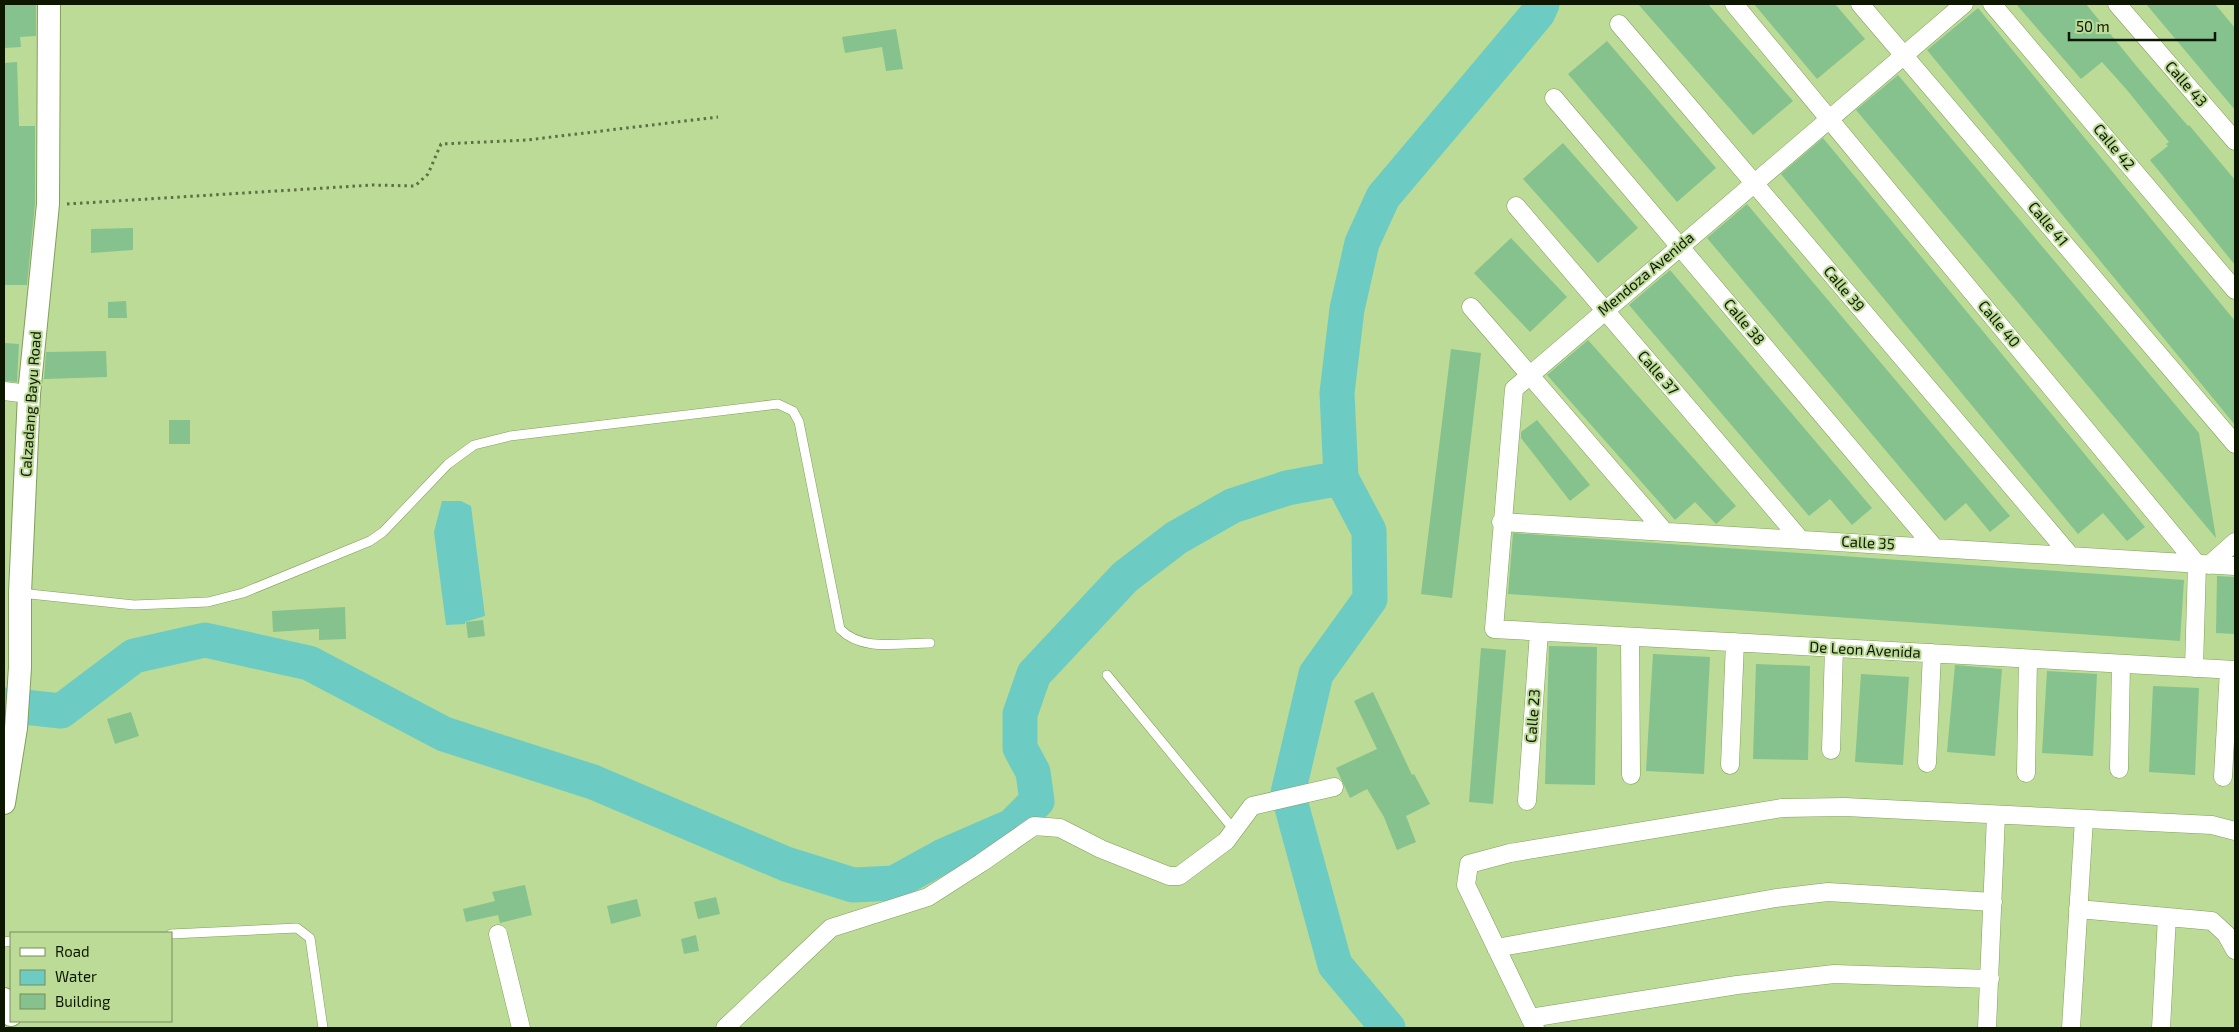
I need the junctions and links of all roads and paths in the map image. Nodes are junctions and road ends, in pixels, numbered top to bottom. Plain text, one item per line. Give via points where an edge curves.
1 (49, 4) edge
2 (1734, 4) edge
3 (1860, 4) edge
4 (1964, 4) edge
5 (1992, 4) edge
6 (2117, 4) edge
7 (1619, 24) dead end
8 (1904, 55) junction
9 (1554, 98) dead end
10 (718, 117) dead end
11 (1829, 118) junction
12 (2235, 141) edge
13 (1754, 182) junction
14 (48, 204) junction
15 (1516, 206) dead end
16 (1679, 246) junction
17 (2235, 290) edge
18 (1471, 307) dead end
19 (1604, 310) junction
20 (1529, 374) junction
21 (4, 391) edge
22 (29, 394) junction
23 (2235, 444) edge
24 (1501, 522) junction
25 (1664, 531) junction
26 (1800, 539) junction
27 (2235, 542) edge
28 (1934, 547) junction
29 (2069, 554) junction
30 (2203, 564) junction
31 (2235, 566) edge
32 (20, 593) junction
33 (1494, 629) joint
34 (1538, 632) junction
35 (1630, 638) junction
36 (1735, 642) junction
37 (930, 643) dead end
38 (1834, 648) junction
39 (1932, 653) junction
40 (2028, 659) junction
41 (2121, 664) junction
42 (2194, 668) junction
43 (2232, 670) edge
44 (1107, 675) dead end
45 (1831, 750) dead end
46 (1927, 763) dead end
47 (1730, 765) dead end
48 (2119, 769) dead end
49 (2026, 773) dead end
50 (1630, 775) dead end
51 (2223, 777) dead end
52 (1334, 786) dead end
53 (1527, 801) dead end
54 (4, 803) edge
55 (1996, 814) junction
56 (2084, 819) junction
57 (1235, 831) junction
58 (2235, 831) edge
59 (1993, 902) junction
60 (2078, 909) junction
61 (2167, 917) junction
62 (172, 934) edge
63 (498, 934) dead end
64 (1496, 948) junction
65 (2235, 950) edge
66 (1990, 979) junction
67 (4, 999) edge
68 (10, 1013) edge
69 (1533, 1023) edge
70 (323, 1028) edge
71 (520, 1028) edge
72 (726, 1028) edge
73 (1987, 1028) edge
74 (2071, 1028) edge
75 (2161, 1028) edge

1 - 14 street, Calzadang Bayu Road
2 - 11 street, Calle 40
3 - 8 street, Calle 41
4 - 8 street, Mendoza Avenida
5 - 17 street, Calle 42
6 - 12 street, Calle 43
7 - 13 street, Calle 39
8 - 11 street, Mendoza Avenida
8 - 23 street, Calle 41
9 - 16 street, Calle 38
10 - 14 path via 527,140 441,144 428,174 415,186 373,185
11 - 13 street, Mendoza Avenida
11 - 30 street, Calle 40
13 - 16 street, Mendoza Avenida
13 - 29 street, Calle 39
14 - 22 street, Calzadang Bayu Road
15 - 19 street, Calle 37
16 - 19 street, Mendoza Avenida
16 - 28 street, Calle 38
18 - 20 street
19 - 20 street, Mendoza Avenida
19 - 26 street, Calle 37
20 - 24 street, Mendoza Avenida via 1514,388
20 - 25 street
21 - 22 street
22 - 32 street, Calzadang Bayu Road
24 - 25 street, Calle 35
24 - 33 street, Mendoza Avenida
25 - 26 street, Calle 35
26 - 28 street, Calle 35
27 - 30 street
28 - 29 street, Calle 35
29 - 30 street, Calle 35
30 - 31 street, Calle 35
30 - 42 street
32 - 37 lane via 134,605 208,602 243,593 370,541 383,532 448,464 474,445 510,436 778,404 793,411 799,422 840,629 863,644
32 - 54 street, Calzadang Bayu Road via 16,728
33 - 34 street, De Leon Avenida
34 - 35 street, De Leon Avenida
34 - 53 street, Calle 23
35 - 36 street, De Leon Avenida
35 - 50 street
36 - 38 street, De Leon Avenida
36 - 47 street
38 - 39 street, De Leon Avenida
38 - 45 street
39 - 40 street, De Leon Avenida
39 - 46 street
40 - 41 street, De Leon Avenida
40 - 49 street
41 - 42 street, De Leon Avenida
41 - 48 street
42 - 43 street, De Leon Avenida
43 - 51 street
44 - 57 lane
52 - 57 street via 1252,806
55 - 56 street
55 - 59 street
55 - 64 street via 1845,807 1782,808 1510,853 1469,864 1466,885
56 - 58 street via 2212,825
56 - 60 street
57 - 72 street via 1178,876 1169,876 1101,849 1060,828 1034,826 928,897 831,928
59 - 64 street via 1828,892 1776,898
59 - 66 street
60 - 61 street
60 - 74 street
61 - 65 street via 2212,921 2226,934
61 - 75 street
62 - 70 lane via 297,928 310,938
63 - 71 street
64 - 69 street
66 - 69 street via 1834,974 1737,985
66 - 73 street
67 - 68 street

